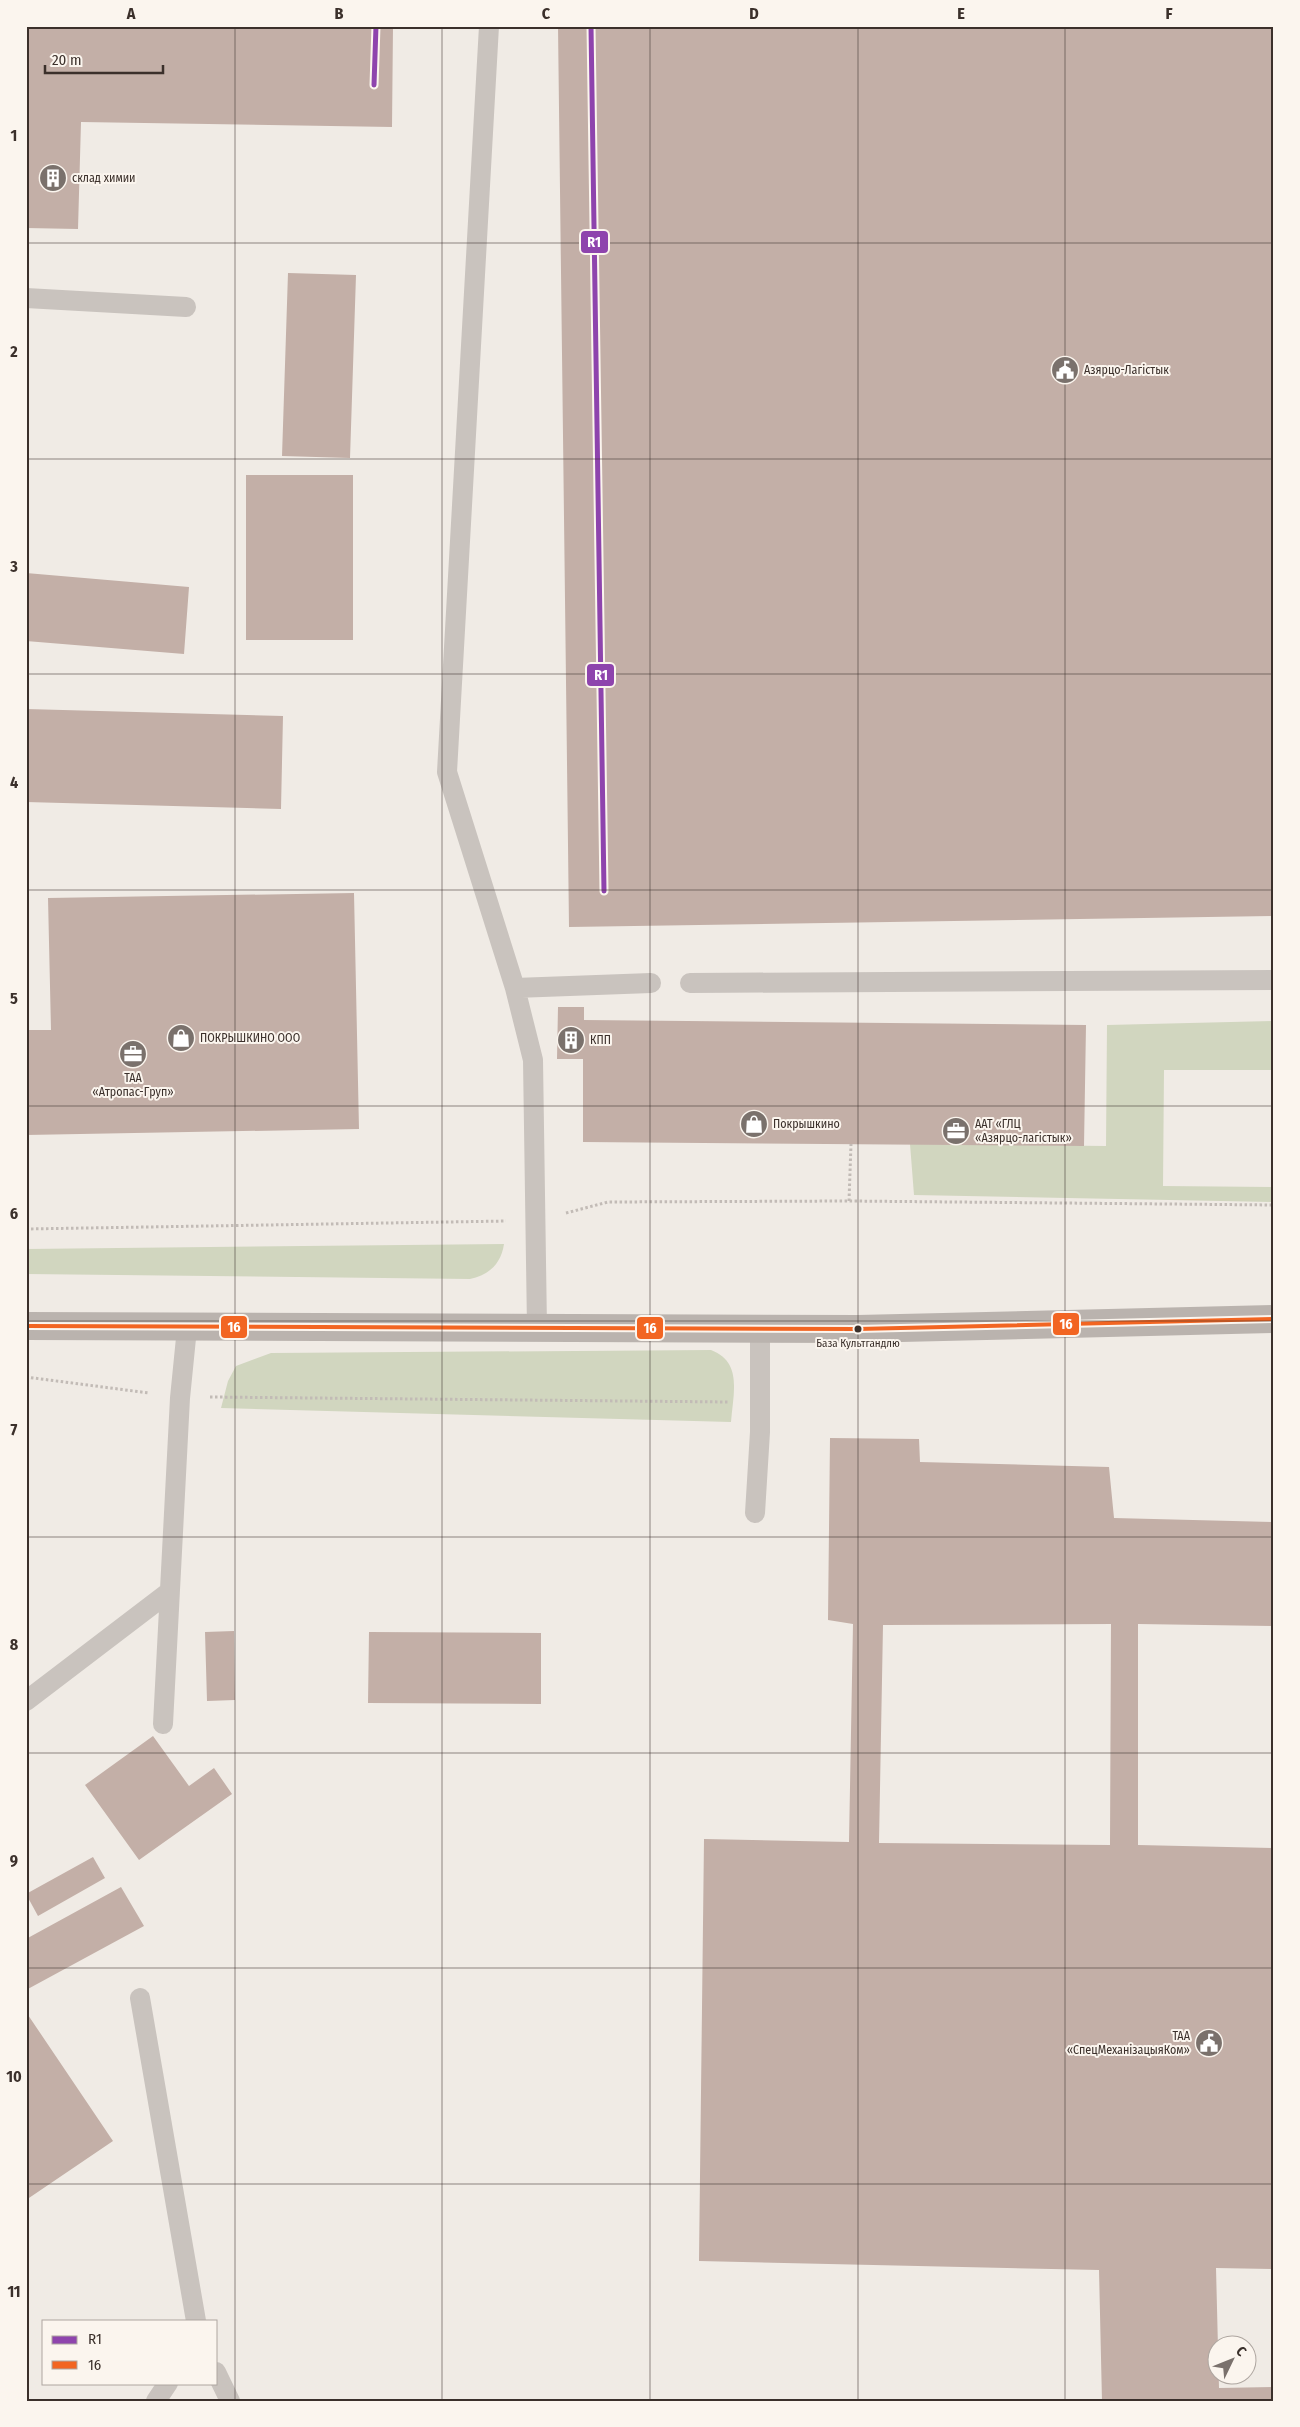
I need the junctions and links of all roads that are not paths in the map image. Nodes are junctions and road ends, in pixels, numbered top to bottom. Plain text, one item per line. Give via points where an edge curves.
1 (489, 26) edge
2 (26, 298) edge
3 (186, 307) dead end
4 (1274, 980) edge
5 (652, 983) dead end
6 (690, 984) dead end
7 (515, 988) junction
8 (1274, 1319) edge
9 (26, 1326) edge
10 (187, 1328) junction
11 (537, 1328) junction
12 (760, 1329) junction
13 (755, 1514) dead end
14 (169, 1592) junction
15 (26, 1701) edge
16 (162, 1724) dead end
17 (140, 1998) dead end
18 (196, 2320) edge
19 (218, 2376) edge
20 (167, 2384) edge
21 (156, 2401) edge
22 (230, 2401) edge

1 - 7 lane via 448,772
2 - 3 lane
4 - 6 lane
5 - 7 lane
7 - 11 lane via 533,1060
8 - 12 street
9 - 10 street
10 - 11 street
10 - 14 lane
11 - 12 street
12 - 13 lane via 760,1432
14 - 15 lane
14 - 16 lane
17 - 18 lane
19 - 22 lane
20 - 21 lane

